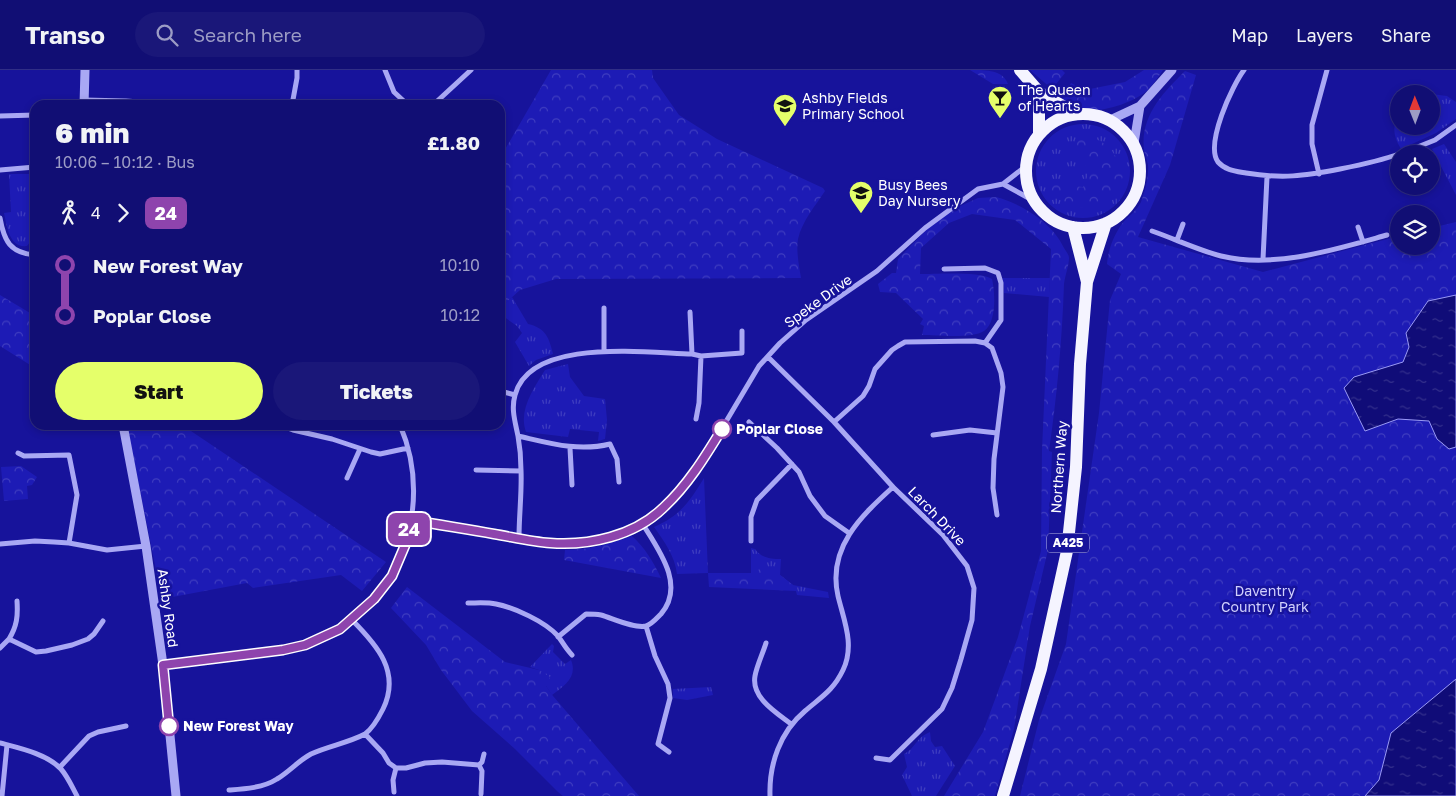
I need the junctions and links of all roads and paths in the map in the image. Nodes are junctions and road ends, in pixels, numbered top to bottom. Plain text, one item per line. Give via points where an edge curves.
1 (85, 70) edge
2 (297, 70) edge
3 (385, 70) edge
4 (471, 70) edge
5 (1020, 70) edge
6 (1172, 70) edge
7 (1244, 70) edge
8 (1327, 70) edge
9 (1039, 92) junction
10 (84, 100) edge
11 (293, 100) edge
12 (403, 100) edge
13 (438, 100) edge
14 (1140, 106) junction
15 (1076, 114) junction
16 (30, 115) edge
17 (0, 116) edge
18 (1110, 120) junction
19 (1456, 125) edge
20 (1039, 134) junction
21 (1134, 143) junction
22 (1423, 145) edge
23 (1390, 157) edge
24 (1026, 166) junction
25 (30, 167) edge
26 (0, 170) edge
27 (1319, 174) junction
28 (1267, 177) junction
29 (1003, 184) junction
30 (1034, 201) junction
31 (0, 218) edge
32 (1106, 223) junction
33 (1183, 224) dead end
34 (1073, 227) junction
35 (1358, 227) dead end
36 (1152, 231) dead end
37 (1387, 235) dead end
38 (1177, 240) junction
39 (1363, 242) junction
40 (30, 255) edge
41 (1263, 259) junction
42 (944, 269) dead end
43 (1086, 282) junction
44 (604, 308) dead end
45 (690, 312) dead end
46 (742, 331) dead end
47 (985, 343) junction
48 (604, 352) junction
49 (692, 354) junction
50 (700, 356) junction
51 (768, 356) junction
52 (505, 392) edge
53 (515, 395) junction
54 (696, 419) dead end
55 (749, 422) dead end
56 (834, 422) junction
57 (124, 430) edge
58 (293, 430) edge
59 (402, 430) edge
60 (997, 433) junction
61 (933, 435) dead end
62 (518, 436) junction
63 (408, 448) junction
64 (570, 448) junction
65 (360, 449) junction
66 (18, 453) dead end
67 (792, 464) junction
68 (476, 470) dead end
69 (521, 471) junction
70 (347, 478) dead end
71 (619, 482) dead end
72 (572, 484) dead end
73 (893, 486) junction
74 (997, 515) dead end
75 (412, 520) junction
76 (642, 523) junction
77 (849, 533) junction
78 (519, 538) junction
79 (69, 542) junction
80 (751, 542) dead end
81 (0, 544) edge
82 (146, 546) junction
83 (17, 601) dead end
84 (468, 603) dead end
85 (352, 620) junction
86 (103, 621) dead end
87 (646, 626) junction
88 (558, 636) junction
89 (9, 639) junction
90 (766, 642) dead end
91 (0, 648) edge
92 (572, 655) dead end
93 (163, 665) junction
94 (791, 724) junction
95 (126, 726) dead end
96 (365, 734) junction
97 (0, 743) edge
98 (7, 745) junction
99 (669, 752) dead end
100 (484, 754) dead end
101 (876, 758) dead end
102 (479, 765) junction
103 (60, 767) junction
104 (396, 768) junction
105 (229, 790) dead end
106 (394, 792) dead end
107 (481, 794) dead end
108 (2, 796) edge
109 (76, 796) edge
110 (176, 796) edge
111 (770, 796) edge
112 (1003, 796) edge

1 - 10 street
2 - 11 street
3 - 12 street via 394,92
4 - 13 street
5 - 9 main road
6 - 14 street
7 - 28 street via 1228,99 1213,150 1219,163 1228,169
8 - 27 street via 1312,125 1312,144
9 - 15 main road
9 - 20 main road
14 - 18 street
14 - 21 street
15 - 18 main road via 1091,114
15 - 20 main road via 1056,120
16 - 17 street
18 - 21 main road
19 - 22 street
20 - 24 main road via 1031,146
21 - 32 main road via 1140,165 1138,188 1127,208
23 - 27 street
24 - 29 street, Speke Drive
24 - 30 main road via 1027,182
25 - 26 street
27 - 28 street
28 - 41 street
29 - 30 street
29 - 51 street, Speke Drive via 978,189 951,208 871,275 806,320
30 - 34 main road via 1048,215
31 - 40 street via 5,238 12,248
32 - 34 main road via 1094,227
32 - 43 main road, A425
33 - 38 street
34 - 43 main road, A425
35 - 39 street
36 - 38 street
37 - 39 street
38 - 41 street via 1222,256
39 - 41 street via 1286,258
42 - 47 street via 985,268 998,274 1001,283 1000,320
43 - 112 main road, Northern Way / A425 via 1076,467 1067,551 1041,669
44 - 48 street
45 - 49 street
46 - 50 street via 742,354
47 - 56 street via 905,342 892,350 874,369 862,396
47 - 60 street via 992,348 1003,387
48 - 49 street
48 - 53 street via 564,356 543,363 531,370
49 - 50 street
50 - 54 street
51 - 56 street, Larch Drive
51 - 76 street, Speke Drive via 748,383 705,457 679,492
52 - 53 street
53 - 62 street via 513,415
55 - 67 street
56 - 73 street, Larch Drive
57 - 82 street, Ashby Road
58 - 65 street
59 - 63 street
60 - 61 street via 970,430
60 - 74 street via 993,488
62 - 64 street
62 - 69 street
63 - 65 street via 380,454
63 - 75 street via 414,475
64 - 71 street via 610,444 616,458
64 - 72 street
65 - 70 street
66 - 79 street via 24,456 69,455 77,494
67 - 77 street via 816,506
67 - 80 street via 757,500 751,517
68 - 69 street
69 - 78 street
73 - 77 street
73 - 101 street, Larch Drive via 943,535 967,566 974,588 972,620 952,688 942,709 890,760
75 - 78 street, Speke Drive
75 - 85 street via 392,576
76 - 78 street, Speke Drive via 619,534 576,544
76 - 87 street via 664,558 671,589 664,611
77 - 94 street via 838,561 837,579 849,643 848,656 834,685
79 - 81 street
79 - 82 street via 107,550
82 - 93 street, Ashby Road
83 - 89 street via 18,619
84 - 88 street via 494,603 516,610
85 - 93 street via 325,637 300,646
85 - 96 street via 373,641 388,670 387,701
86 - 89 street via 88,639 46,651 36,652
87 - 88 street via 586,614
87 - 99 street via 668,684 670,698 658,744
88 - 92 street
89 - 91 street
90 - 94 street via 755,687 769,706
93 - 110 street, Ashby Road
94 - 111 street via 776,751
95 - 103 street via 89,736
96 - 104 street
96 - 105 street via 308,756 276,780 260,786
97 - 98 street
98 - 103 street via 45,758
98 - 108 street
100 - 102 street
102 - 104 street via 434,762
102 - 107 street via 482,771
103 - 109 street
104 - 106 street

